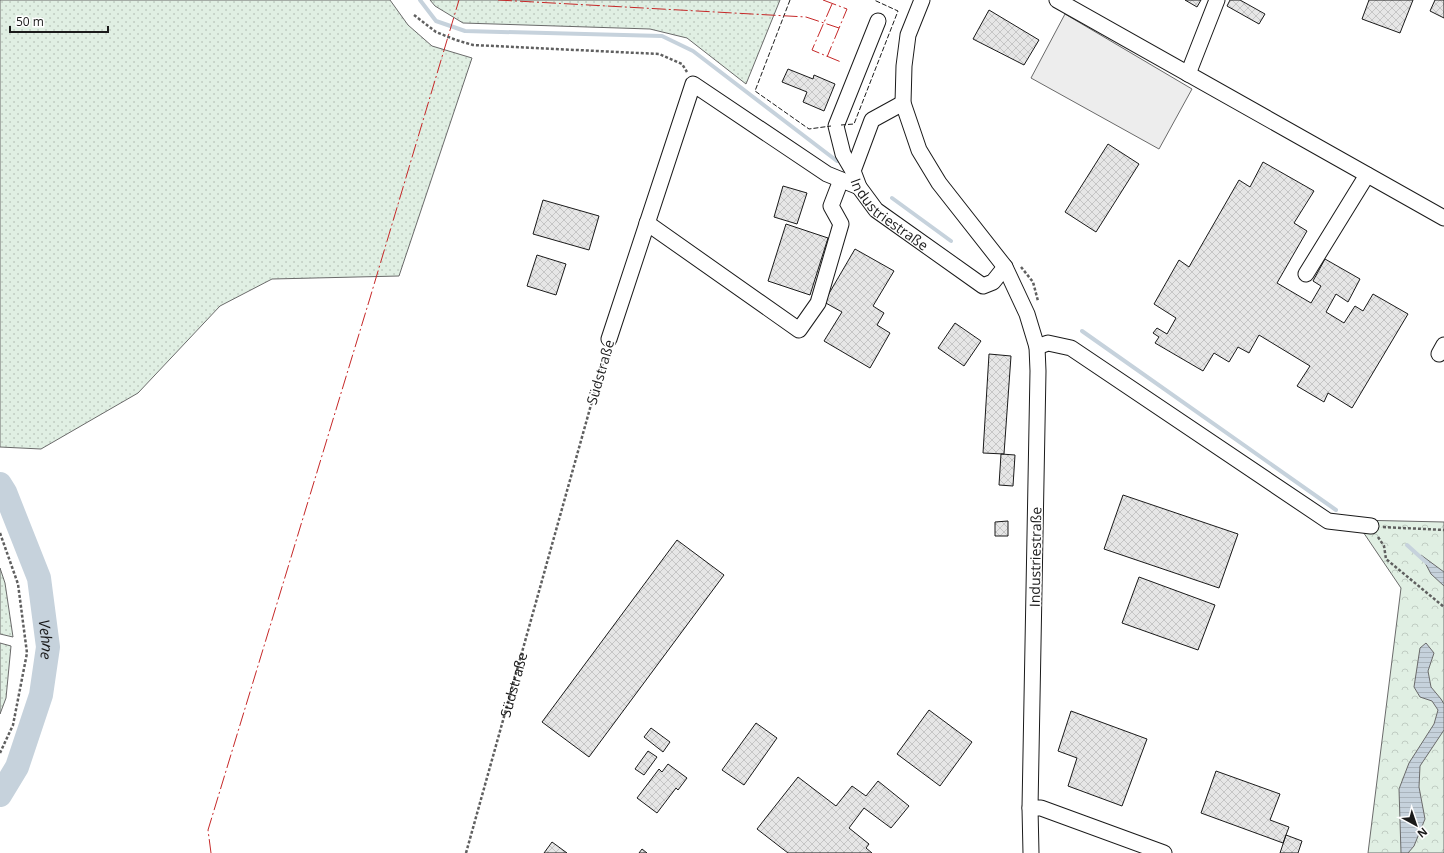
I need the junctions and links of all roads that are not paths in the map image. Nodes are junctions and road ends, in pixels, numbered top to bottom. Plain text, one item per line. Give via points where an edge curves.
1 (922, 0) edge
2 (1057, 0) edge
3 (1217, 0) edge
4 (878, 21) dead end
5 (1188, 74) junction
6 (903, 103) junction
7 (853, 171) junction
8 (1367, 175) junction
9 (841, 180) junction
10 (859, 187) junction
11 (1444, 218) edge
12 (647, 223) junction
13 (1012, 265) junction
14 (1306, 274) dead end
15 (609, 339) road end
16 (1037, 347) junction
17 (1371, 526) road end
18 (1030, 808) junction
19 (1155, 851) edge
20 (1031, 853) edge

1 - 6 street, Industriestraße via 908,34
2 - 5 street
3 - 5 street
4 - 7 street via 836,126 843,154
5 - 8 street
6 - 7 street, Industriestraße via 872,120
6 - 13 street, Industriestraße via 919,150 939,183
7 - 10 street, Industriestraße
8 - 11 street
8 - 14 street
9 - 10 street
9 - 12 street, Südstraße via 827,174 693,84
9 - 12 street via 831,206 841,224 818,303 799,330
10 - 13 street, Industriestraße via 876,210 983,286 993,282
12 - 15 street, Südstraße
13 - 16 street, Industriestraße
16 - 17 street via 1048,343 1072,348 1328,520
16 - 18 street, Industriestraße
18 - 19 street via 1041,808
18 - 20 street, Industriestraße

